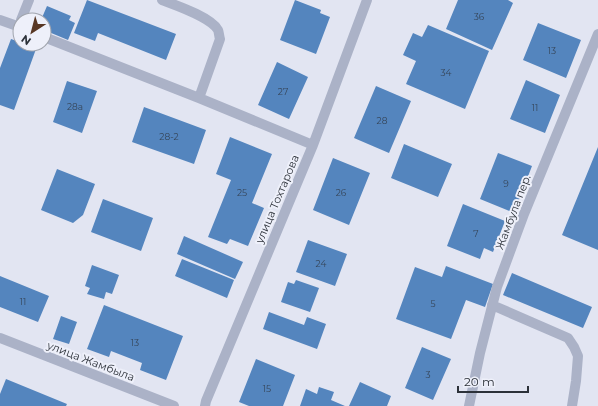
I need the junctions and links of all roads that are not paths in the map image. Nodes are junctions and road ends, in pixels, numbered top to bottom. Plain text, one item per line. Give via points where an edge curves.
1 (29, 0) edge
2 (162, 0) edge
3 (367, 0) edge
4 (24, 12) edge
5 (0, 20) edge
6 (12, 22) edge
7 (598, 34) edge
8 (52, 40) edge
9 (199, 98) junction
10 (313, 145) junction
11 (492, 305) junction
12 (0, 338) edge
13 (174, 406) edge
14 (205, 406) edge
15 (469, 406) edge
16 (572, 406) edge

1 - 4 street
2 - 9 street via 212,23 218,30 220,39
3 - 10 street, улица Тохтарова
5 - 6 street
7 - 11 street, Жамбула пер. via 524,214
8 - 9 street
9 - 10 street
10 - 14 street, улица Тохтарова
11 - 15 street, Жамбула пер.
11 - 16 street via 568,338 578,356
12 - 13 street, улица Жамбыла

